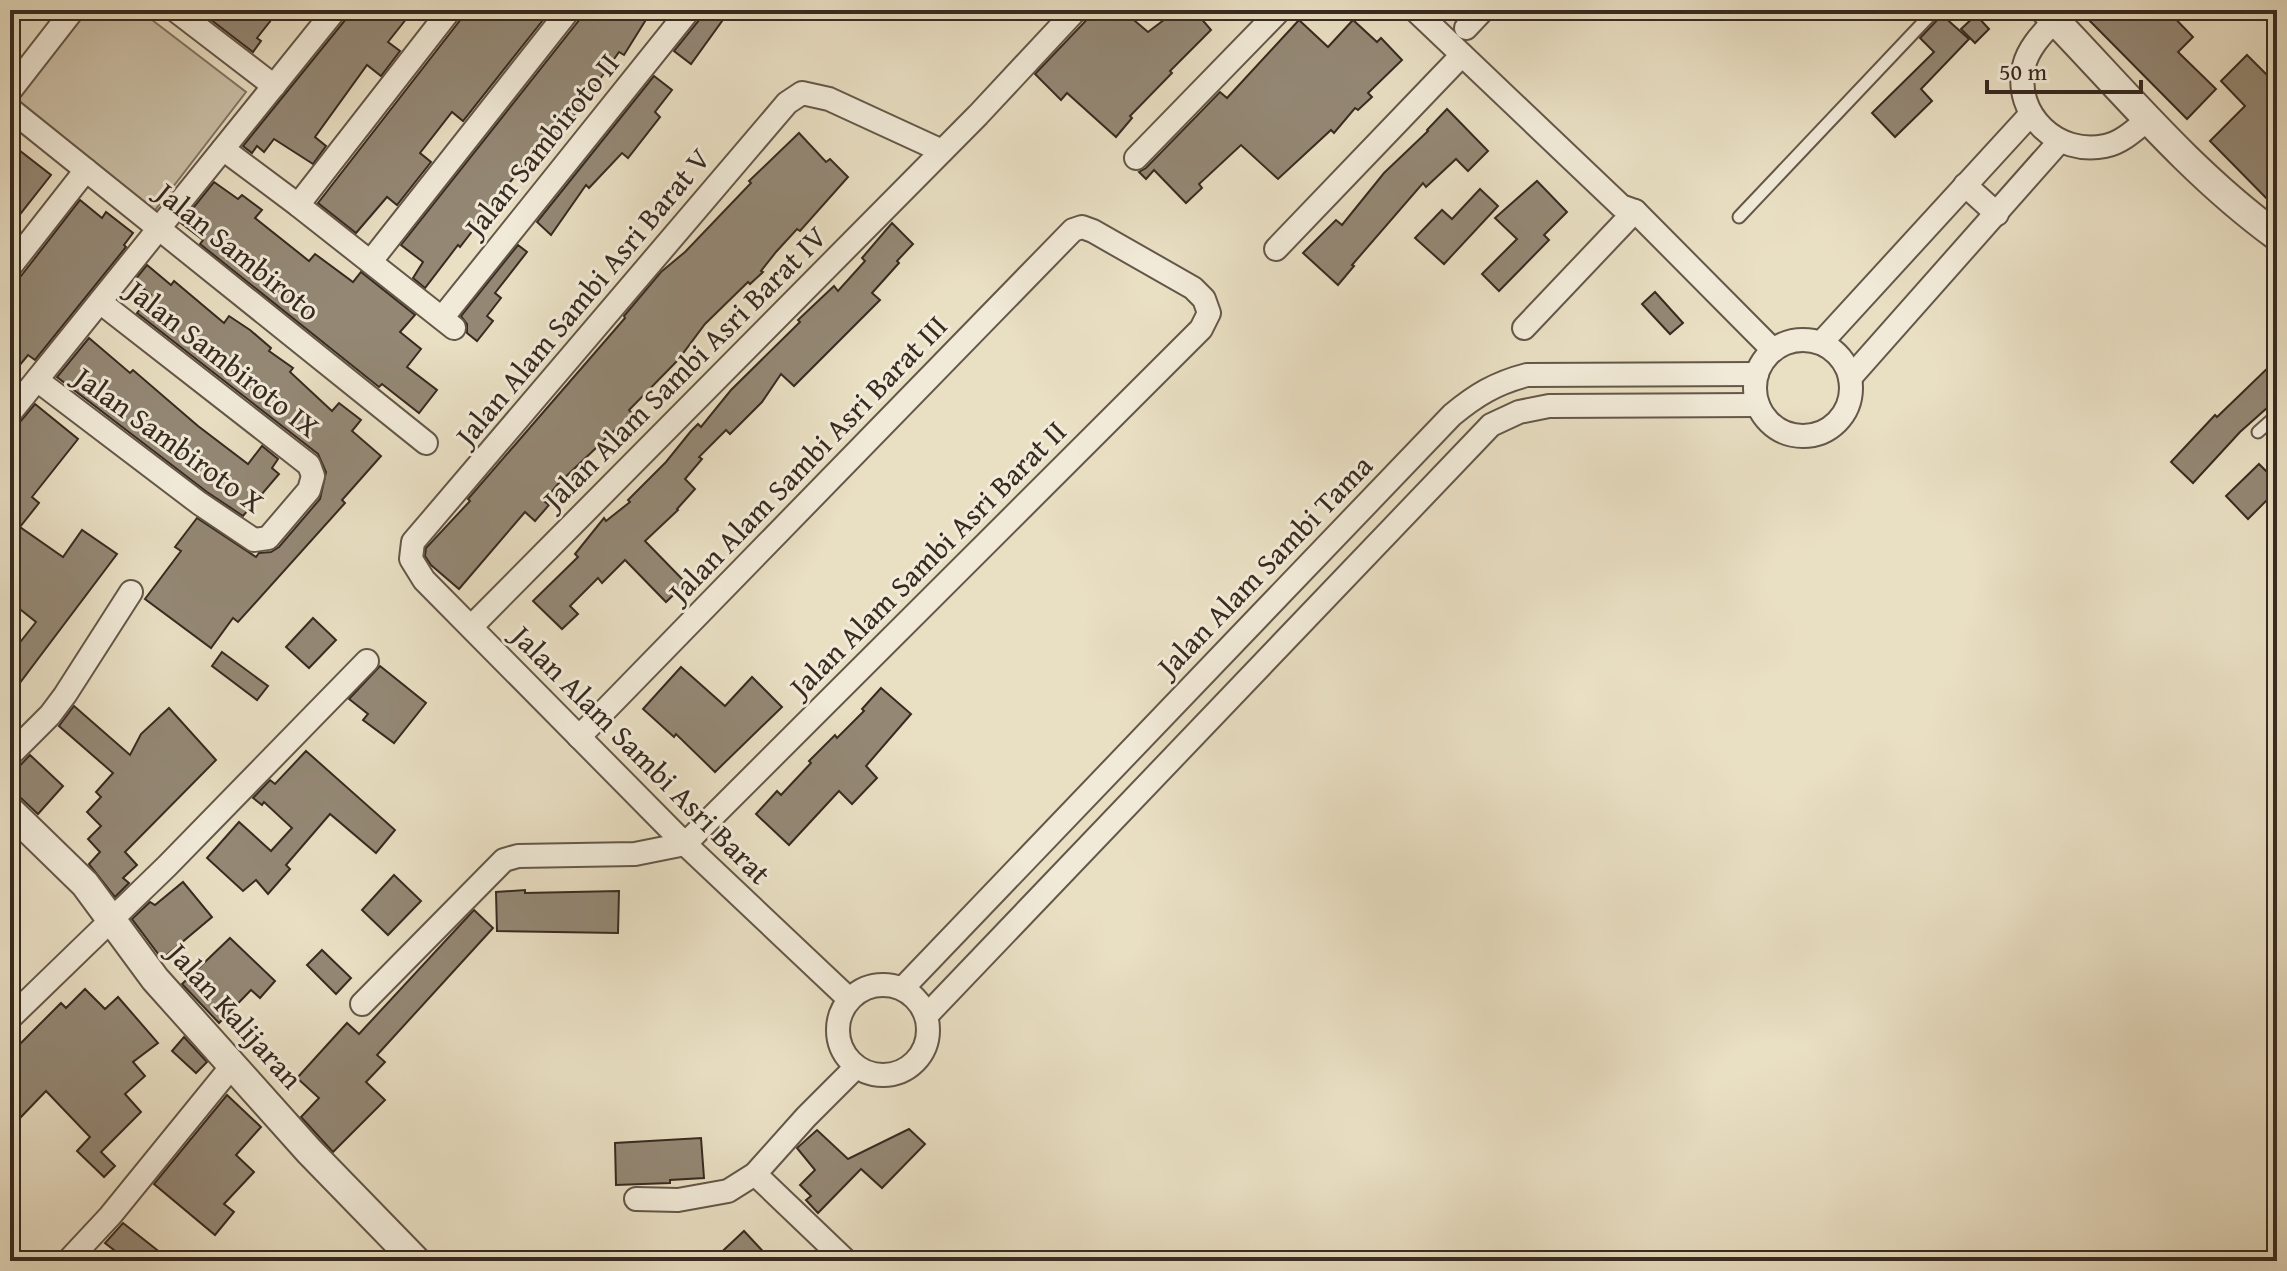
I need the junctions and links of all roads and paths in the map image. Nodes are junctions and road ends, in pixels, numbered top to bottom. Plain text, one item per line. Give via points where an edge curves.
1 (175, 10) edge
2 (335, 10) edge
3 (450, 10) edge
4 (569, 10) edge
5 (689, 10) edge
6 (1076, 10) edge
7 (1280, 10) edge
8 (1415, 10) edge
9 (1483, 10) edge
10 (1935, 10) edge
11 (63, 13) edge
12 (2048, 13) edge
13 (199, 17) edge
14 (1466, 28) dead end
15 (1462, 55) junction
16 (274, 86) junction
17 (10, 91) edge
18 (10, 109) edge
19 (2030, 115) junction
20 (2147, 120) junction
21 (2059, 142) junction
22 (946, 147) junction
23 (223, 149) junction
24 (1136, 158) dead end
25 (86, 170) junction
26 (1965, 185) junction
27 (298, 205) junction
28 (1627, 213) junction
29 (1997, 214) junction
30 (1739, 217) dead end
31 (160, 227) junction
32 (2277, 236) edge
33 (1276, 249) dead end
34 (371, 261) junction
35 (10, 267) edge
36 (100, 302) junction
37 (1209, 313) joint
38 (1524, 328) dead end
39 (1821, 343) junction
40 (1765, 361) junction
41 (1850, 378) junction
42 (37, 380) junction
43 (1758, 405) junction
44 (10, 413) edge
45 (2277, 415) edge
46 (2258, 432) dead end
47 (426, 443) dead end
48 (268, 538) joint
49 (413, 542) joint
50 (131, 592) dead end
51 (471, 627) junction
52 (367, 661) dead end
53 (579, 737) junction
54 (10, 755) edge
55 (10, 811) edge
56 (685, 844) junction
57 (112, 920) junction
58 (903, 988) junction
59 (849, 999) junction
60 (362, 1004) dead end
61 (927, 1015) junction
62 (10, 1018) edge
63 (232, 1066) junction
64 (856, 1067) junction
65 (755, 1174) junction
66 (636, 1199) dead end
67 (68, 1261) edge
68 (416, 1261) edge
69 (846, 1261) edge

1 - 13 street
2 - 16 street
3 - 27 street
4 - 34 street
5 - 34 street, Jalan Sambiroto II via 448,323
6 - 22 street, Jalan Alam Sambi Asri Barat IV
7 - 24 street
8 - 15 street
9 - 14 street
10 - 30 lane
11 - 17 street
12 - 19 street via 2024,65 2022,92
12 - 20 street
13 - 16 street
15 - 28 street
15 - 33 street
16 - 23 street
18 - 25 street, Jalan Sambiroto
19 - 21 street
19 - 26 street
20 - 21 street via 2108,146 2083,149
20 - 32 street
21 - 29 street
22 - 49 street, Jalan Alam Sambi Asri Barat V via 829,99 802,93 787,103
22 - 51 street, Jalan Alam Sambi Asri Barat IV
23 - 27 street, Jalan Sambiroto II
23 - 31 street
25 - 31 street, Jalan Sambiroto
25 - 35 street
26 - 29 street
26 - 39 street
27 - 34 street, Jalan Sambiroto II
28 - 38 street
28 - 40 street
29 - 41 street
31 - 36 street
31 - 47 street, Jalan Sambiroto
36 - 42 street
36 - 48 street, Jalan Sambiroto IX via 309,465 309,490
37 - 53 street, Jalan Alam Sambi Asri Barat III via 1193,288 1082,227 1073,230
37 - 56 street, Jalan Alam Sambi Asri Barat II via 1201,329
39 - 40 street via 1796,341
39 - 41 street via 1835,352
40 - 43 street via 1755,390
40 - 58 street, Jalan Alam Sambi Tama via 1527,375 1475,395
41 - 43 street via 1846,409 1837,422 1808,436 1778,429
42 - 44 street
42 - 48 street, Jalan Sambiroto X via 242,534 254,540
43 - 61 street via 1549,406 1491,425
45 - 46 lane
49 - 51 street, Jalan Alam Sambi Asri Barat via 411,559 424,580
50 - 54 street via 65,695
51 - 53 street, Jalan Alam Sambi Asri Barat
52 - 57 street
53 - 56 street, Jalan Alam Sambi Asri Barat
55 - 57 street, Jalan Kalijaran via 85,884
56 - 59 street, Jalan Alam Sambi Asri Barat
56 - 60 street via 635,854 504,860
57 - 62 street
57 - 63 street, Jalan Kalijaran via 155,979
58 - 59 street via 874,985
58 - 61 street
59 - 64 street via 837,1027 845,1056
61 - 64 street via 927,1041 912,1065 884,1075
63 - 67 street
63 - 68 street, Jalan Kalijaran
64 - 65 street
65 - 66 street via 708,1197
65 - 69 street

